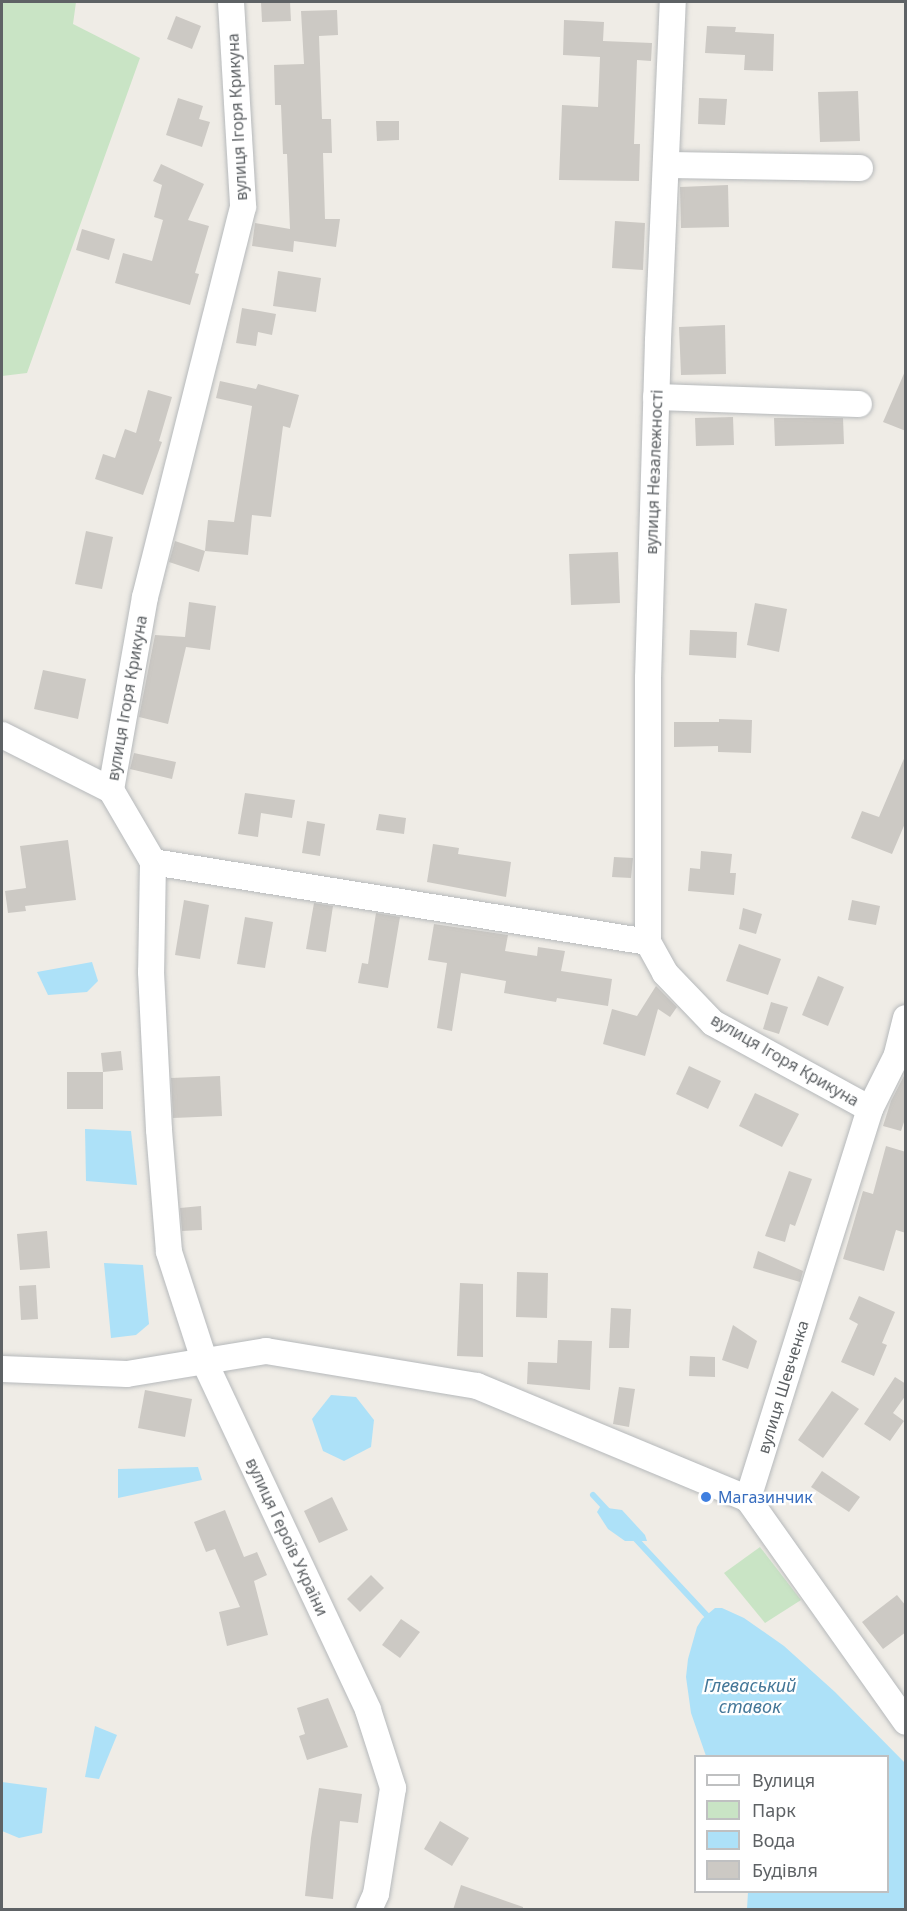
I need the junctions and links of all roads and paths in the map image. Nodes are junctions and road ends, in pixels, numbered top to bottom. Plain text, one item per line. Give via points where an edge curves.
1 (231, 2) edge
2 (673, 2) edge
3 (666, 165) junction
4 (860, 168) dead end
5 (656, 397) junction
6 (859, 404) dead end
7 (2, 735) edge
8 (111, 790) junction
9 (153, 862) junction
10 (648, 942) junction
11 (906, 1018) edge
12 (870, 1109) junction
13 (205, 1363) junction
14 (2, 1369) edge
15 (748, 1499) junction
16 (906, 1722) edge
17 (369, 1910) edge

1 - 8 street, вулиця Ігоря Крикуна via 243,207 146,597
2 - 3 street, вулиця Незалежності
3 - 4 street
3 - 5 street, вулиця Незалежності
5 - 6 street
5 - 10 street, вулиця Незалежності via 648,678
7 - 8 street
8 - 9 street, вулиця Ігоря Крикуна
9 - 10 street
9 - 13 street, вулиця Героїв України via 152,984 169,1252
10 - 12 street, вулиця Ігоря Крикуна via 665,973 713,1023
11 - 12 street, вулиця Шевченка via 897,1055
12 - 15 street, вулиця Шевченка
13 - 14 street via 127,1374
13 - 15 street via 266,1351 477,1386
13 - 17 street, вулиця Героїв України via 368,1710 393,1788 376,1894
15 - 16 street

